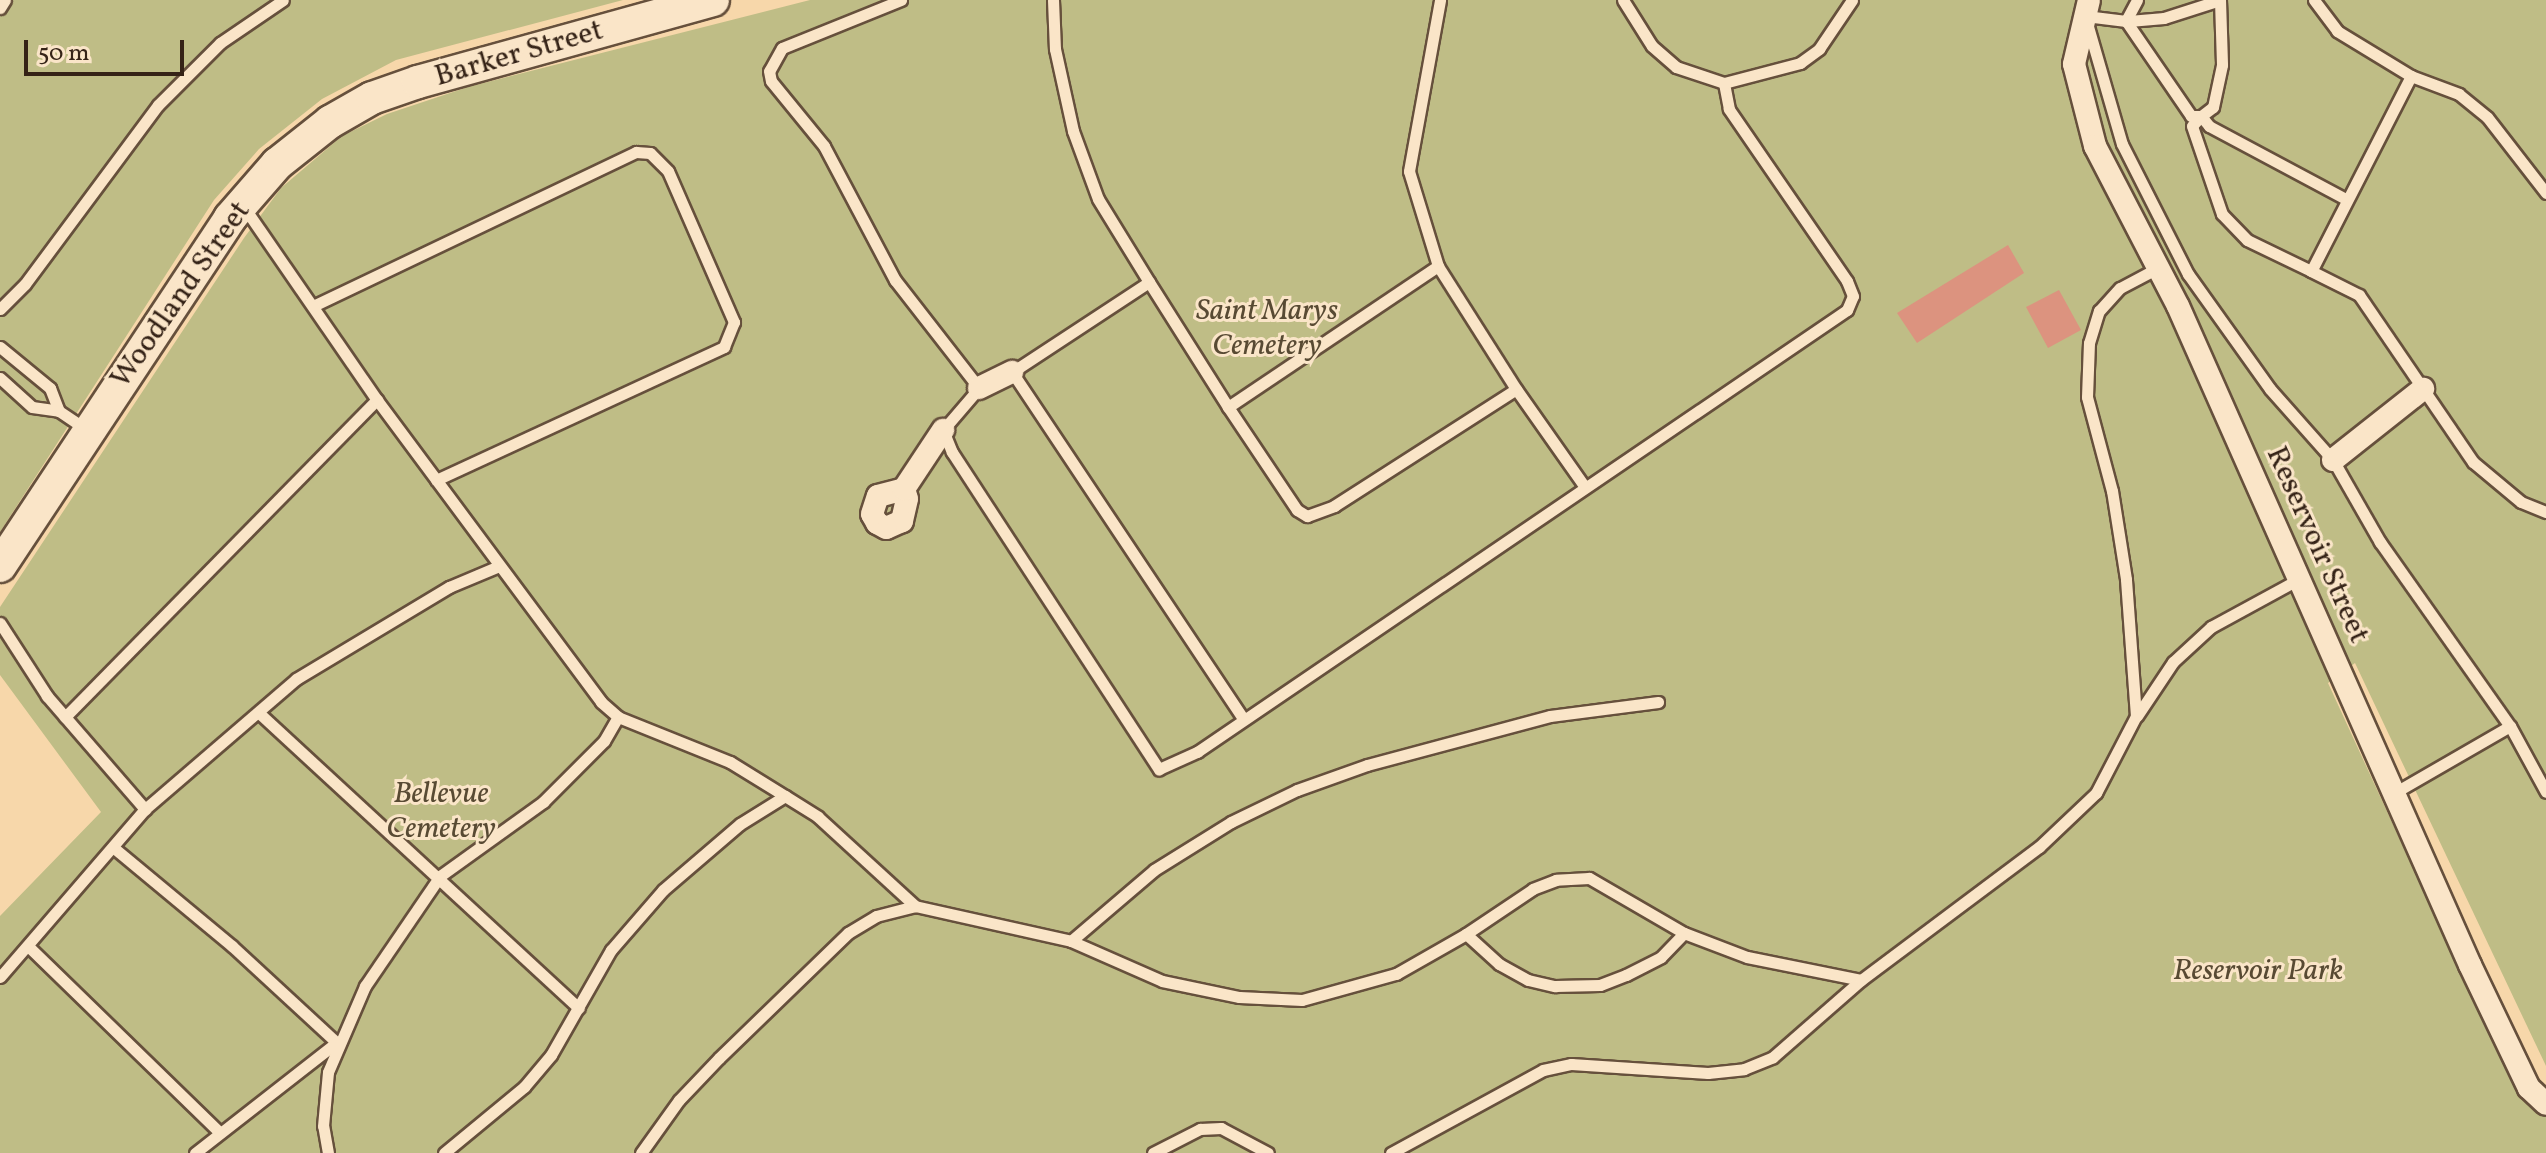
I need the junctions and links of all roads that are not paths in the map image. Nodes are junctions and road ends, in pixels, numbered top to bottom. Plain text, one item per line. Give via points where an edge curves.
1 (5, 0) edge
2 (283, 0) edge
3 (713, 0) edge
4 (901, 0) edge
5 (1053, 0) edge
6 (1440, 0) edge
7 (1623, 0) edge
8 (1852, 0) edge
9 (2137, 0) edge
10 (2220, 0) edge
11 (2314, 0) edge
12 (654, 7) edge
13 (0, 8) edge
14 (2087, 8) edge
15 (2126, 21) junction
16 (2411, 76) junction
17 (418, 82) joint
18 (1724, 83) junction
19 (2201, 116) junction
20 (2546, 193) edge
21 (2346, 199) junction
22 (242, 204) junction
23 (1438, 266) junction
24 (2158, 268) junction
25 (2311, 271) junction
26 (1149, 282) junction
27 (313, 306) junction
28 (0, 309) edge
29 (0, 347) edge
30 (1012, 372) junction
31 (0, 378) edge
32 (979, 388) junction
33 (1516, 389) junction
34 (2423, 389) junction
35 (377, 400) junction
36 (1228, 407) junction
37 (59, 411) junction
38 (88, 430) junction
39 (943, 430) junction
40 (2333, 460) junction
41 (436, 480) junction
42 (1585, 487) junction
43 (904, 489) dead end
44 (2546, 512) edge
45 (0, 566) edge
46 (499, 566) junction
47 (2299, 579) junction
48 (0, 623) edge
49 (1658, 702) dead end
50 (259, 713) junction
51 (2136, 716) junction
52 (65, 717) junction
53 (618, 717) junction
54 (1243, 718) junction
55 (2510, 726) junction
56 (2546, 792) edge
57 (2394, 793) junction
58 (785, 796) junction
59 (145, 809) junction
60 (114, 848) junction
61 (440, 876) junction
62 (915, 906) junction
63 (1684, 933) junction
64 (1466, 934) junction
65 (1071, 941) junction
66 (30, 948) junction
67 (0, 977) edge
68 (1861, 980) junction
69 (579, 1008) junction
70 (337, 1043) junction
71 (2546, 1104) edge
72 (220, 1133) junction
73 (195, 1153) edge
74 (328, 1153) edge
75 (444, 1153) edge
76 (641, 1153) edge
77 (1153, 1153) edge
78 (1268, 1153) edge
79 (1391, 1153) edge

1 - 13 lane
2 - 28 lane via 220,43 158,105 25,284
3 - 12 main road, Barker Street
4 - 32 lane via 782,48 769,71 788,107 824,146 895,280
5 - 26 lane via 1055,49 1073,131 1098,199
6 - 23 lane via 1409,171
7 - 18 lane via 1652,46 1676,67
8 - 18 lane via 1819,49 1800,63
9 - 15 lane
10 - 15 lane via 2190,12
10 - 19 lane via 2222,65 2213,107
11 - 16 lane via 2337,31
12 - 17 main road, Barker Street
14 - 15 lane
14 - 24 street, Reservoir Street via 2074,64 2095,146
14 - 40 lane via 2122,144 2188,274 2270,389
15 - 19 lane via 2191,116
16 - 20 lane via 2459,94 2487,117
16 - 21 lane
17 - 22 main road, Woodland Street via 372,98 330,122 277,164
18 - 42 lane via 1729,109 1853,296 1847,310
19 - 21 lane via 2209,126
19 - 25 lane via 2192,126 2196,143 2233,229
21 - 25 lane
22 - 27 lane
22 - 38 main road, Woodland Street
23 - 33 lane
23 - 36 lane
24 - 47 street, Reservoir Street
24 - 51 lane via 2120,288 2099,311 2089,343 2087,397 2112,491 2126,579
25 - 34 lane via 2359,295
26 - 30 lane
26 - 36 lane
27 - 35 lane
27 - 41 lane via 636,152 650,153 668,171 734,322 724,347
29 - 37 lane via 50,388
30 - 32 street
30 - 54 lane
31 - 37 lane via 32,407
32 - 39 lane
33 - 36 lane via 1334,506 1307,516 1297,510
33 - 42 lane
34 - 40 street
34 - 44 lane via 2473,462 2521,502
35 - 41 lane
35 - 52 lane
37 - 38 lane
38 - 45 main road, Woodland Street
39 - 43 street
39 - 54 lane via 990,512 1159,769 1197,752
40 - 55 lane via 2380,542
41 - 46 lane
42 - 54 lane
46 - 50 lane via 383,624 296,679
46 - 53 lane
47 - 51 lane via 2211,627 2173,662
47 - 57 street, Reservoir Street
48 - 52 lane
49 - 65 lane via 1550,716 1367,765 1297,790 1154,870
50 - 59 lane
50 - 61 lane
51 - 68 lane via 2096,793 2039,847
52 - 59 lane
53 - 58 lane via 730,762
53 - 61 lane via 604,741 543,802
55 - 56 lane
55 - 57 lane
57 - 71 street, Reservoir Street via 2529,1088
58 - 62 lane via 853,847
58 - 69 lane via 740,824 663,890 611,950
59 - 60 lane
60 - 66 lane
60 - 70 lane
61 - 69 lane
61 - 70 lane via 365,986
62 - 65 lane
62 - 76 lane via 876,916 828,951 679,1100
63 - 64 lane via 1589,878 1556,880 1533,889
63 - 64 lane via 1661,957 1626,975 1600,985 1555,986 1528,980 1499,964
63 - 68 lane via 1747,957
64 - 65 lane via 1396,974 1302,1000 1239,997 1162,981
66 - 67 lane
66 - 72 lane via 182,1090
68 - 79 lane via 1773,1057 1744,1069 1708,1073 1571,1064 1543,1070
69 - 75 lane via 524,1087
70 - 72 lane
70 - 74 lane via 323,1126
72 - 73 lane
77 - 78 lane via 1200,1129 1221,1128

